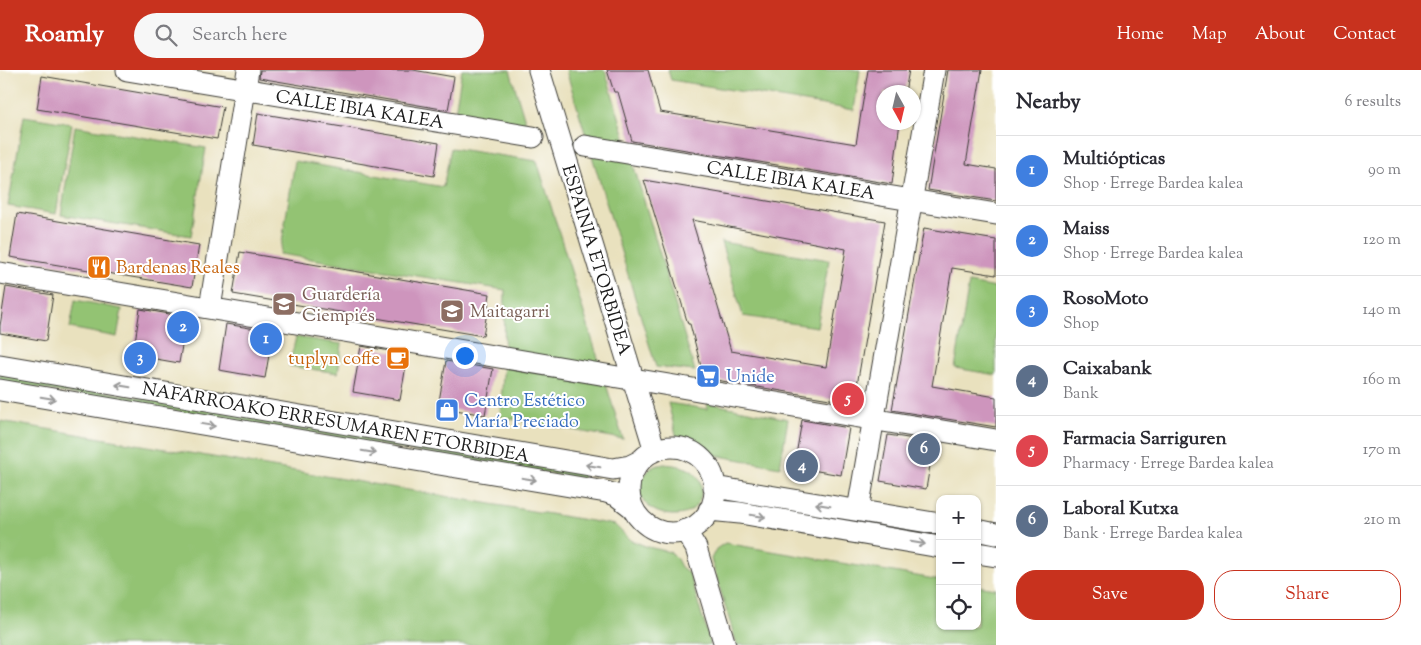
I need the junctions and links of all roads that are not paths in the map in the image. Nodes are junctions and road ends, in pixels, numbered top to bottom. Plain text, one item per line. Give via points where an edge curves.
1 (127, 70) edge
2 (538, 70) edge
3 (934, 70) edge
4 (246, 80) edge
5 (533, 137) dead end
6 (586, 146) dead end
7 (911, 200) junction
8 (996, 214) edge
9 (0, 273) edge
10 (210, 308) junction
11 (0, 365) edge
12 (0, 390) edge
13 (874, 420) junction
14 (996, 440) edge
15 (648, 456) junction
16 (714, 487) junction
17 (633, 508) junction
18 (709, 510) junction
19 (858, 510) junction
20 (936, 523) edge
21 (685, 530) junction
22 (981, 531) edge
23 (996, 534) edge
24 (936, 546) edge
25 (981, 554) edge
26 (996, 556) edge
27 (725, 645) edge

1 - 4 street, CALLE IBIA KALEA
2 - 15 street, ESPAINIA ETORBIDEA
3 - 7 street
4 - 5 street, CALLE IBIA KALEA
4 - 10 street
6 - 7 street, CALLE IBIA KALEA
7 - 8 street, CALLE IBIA KALEA
7 - 13 street
9 - 10 street
10 - 13 street
15 -> 11 street, NAFARROAKO ERRESUMAREN ETORBIDEA via 630,466 612,469
12 -> 17 street, NAFARROAKO ERRESUMAREN ETORBIDEA via 606,492
13 - 14 street
13 - 19 street
15 - 16 street via 668,447 694,453 704,462
15 - 17 street via 630,479 629,498
16 - 18 street via 714,499
19 -> 16 street
17 - 21 street via 644,523 656,530 671,533
18 - 21 street via 695,526
18 -> 24 street
19 - 20 street
21 - 27 street via 696,548
22 - 23 street
25 - 26 street

